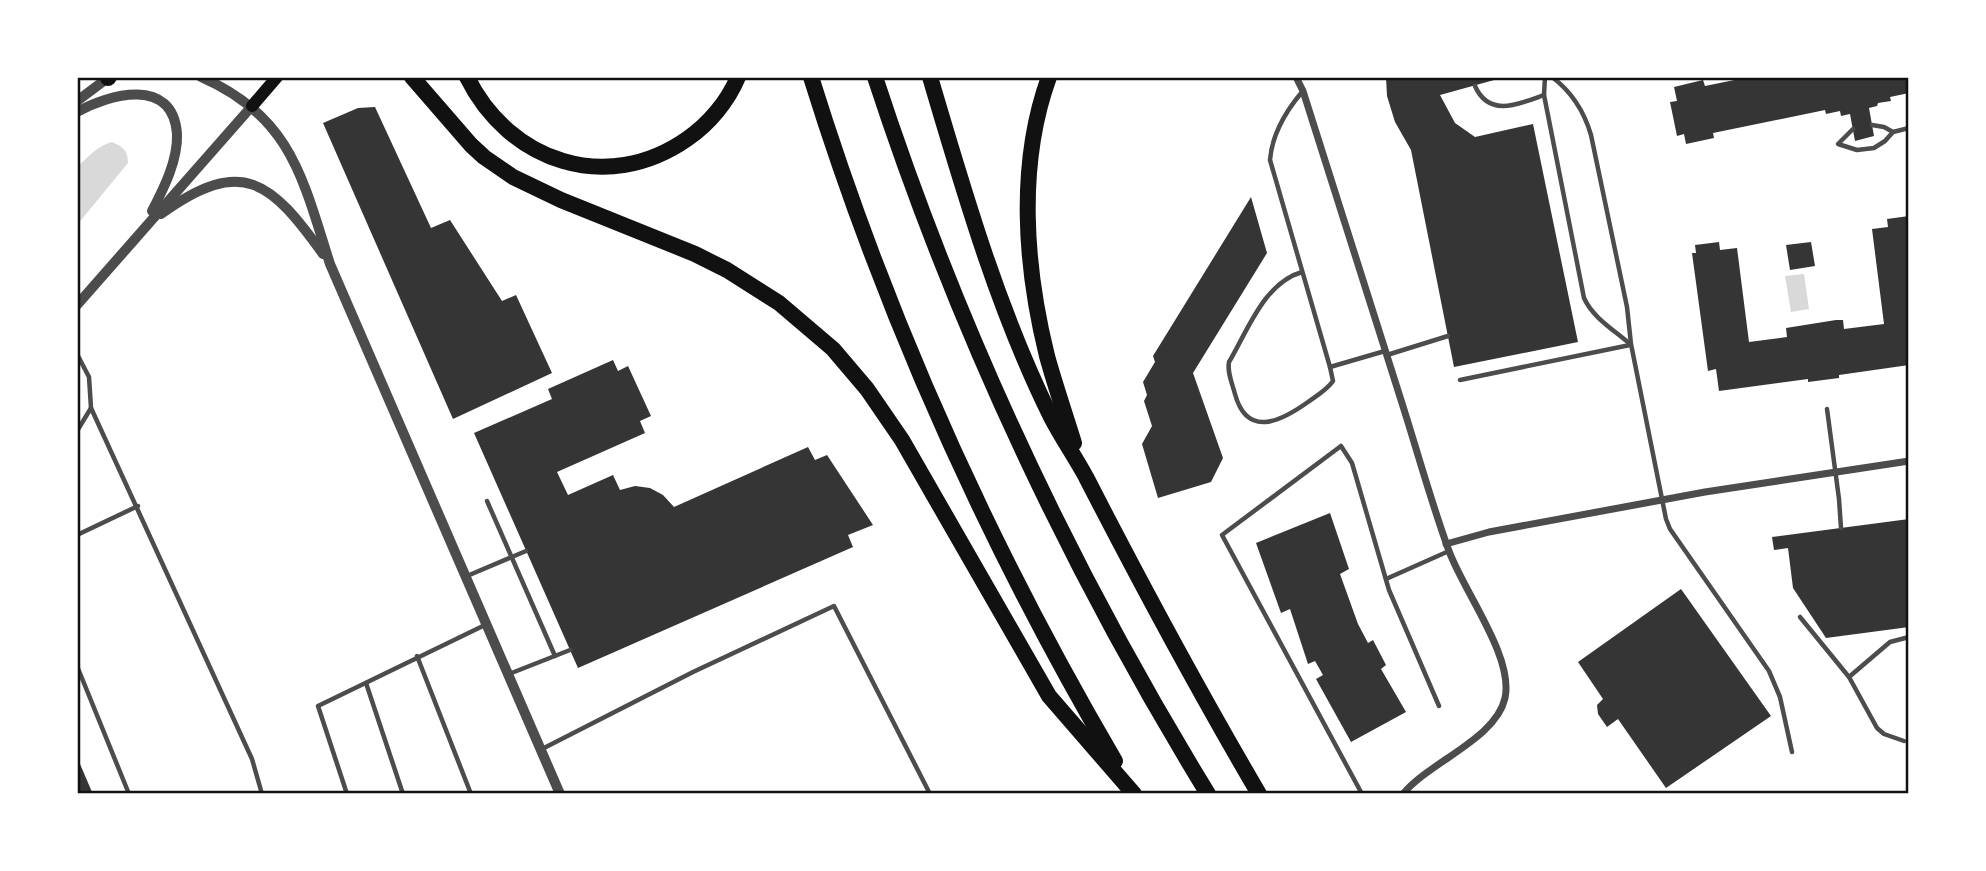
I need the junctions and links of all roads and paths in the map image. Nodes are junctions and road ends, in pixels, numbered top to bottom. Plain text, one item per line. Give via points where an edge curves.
1 (109, 77) edge
2 (201, 77) edge
3 (277, 77) edge
4 (412, 77) edge
5 (467, 77) edge
6 (738, 77) edge
7 (811, 77) edge
8 (875, 77) edge
9 (930, 77) edge
10 (1049, 77) edge
11 (1057, 77) edge
12 (1296, 77) edge
13 (1302, 77) edge
14 (1545, 77) edge
15 (1552, 77) edge
16 (1475, 86) dead end
17 (1303, 91) junction
18 (1043, 94) junction
19 (1544, 95) junction
20 (77, 101) edge
21 (252, 106) junction
22 (77, 112) edge
23 (1872, 125) dead end
24 (1909, 128) edge
25 (1853, 129) dead end
26 (1893, 132) junction
27 (142, 229) junction
28 (330, 264) junction
29 (1302, 272) junction
30 (77, 305) edge
31 (1448, 336) dead end
32 (1631, 344) junction
33 (1386, 353) junction
34 (77, 354) edge
35 (1330, 367) junction
36 (1460, 380) dead end
37 (92, 408) junction
38 (1827, 409) dead end
39 (77, 431) edge
40 (1909, 461) edge
41 (1835, 472) junction
42 (1085, 475) junction
43 (1663, 500) junction
44 (487, 501) dead end
45 (138, 506) junction
46 (1841, 528) dead end
47 (77, 535) edge
48 (1448, 548) junction
49 (526, 551) dead end
50 (512, 557) junction
51 (466, 577) junction
52 (1385, 579) junction
53 (1800, 617) dead end
54 (486, 624) junction
55 (1909, 638) edge
56 (570, 650) dead end
57 (417, 656) junction
58 (555, 656) junction
59 (77, 666) edge
60 (508, 675) junction
61 (1849, 677) junction
62 (366, 683) junction
63 (1439, 706) dead end
64 (1904, 741) dead end
65 (541, 750) junction
66 (1792, 752) dead end
67 (129, 794) edge
68 (262, 794) edge
69 (347, 794) edge
70 (403, 794) edge
71 (471, 794) edge
72 (560, 794) edge
73 (927, 794) edge
74 (1134, 794) edge
75 (1208, 794) edge
76 (1259, 794) edge
77 (1362, 794) edge
78 (1403, 794) edge

1 - 20 street
2 - 21 street
3 - 21 main road
4 - 74 highway via 466,139 505,172 719,266 767,294 833,349 902,440 1049,696
5 - 6 highway via 485,108 510,134 557,160 592,167 629,164 678,145 710,118
7 - 74 highway via 870,249 946,429 1041,626
8 - 75 highway via 949,281 1024,452 1107,618
9 - 42 highway via 1014,331 1052,417
10 - 18 highway
11 - 18 highway
12 - 17 street
13 - 17 street
14 - 19 lane
15 - 32 lane via 1576,102 1591,135
16 - 19 lane via 1484,100 1498,106
17 - 29 lane via 1281,123 1270,160
17 - 33 street
18 - 42 highway via 1029,179 1032,267 1046,354
19 - 32 lane via 1584,298 1597,316
21 - 27 street
21 - 28 street via 292,156
22 - 27 street via 135,93 159,101 173,118 177,142 173,159
23 - 26 lane
24 - 26 lane
25 - 26 lane via 1838,144 1857,150 1874,148
27 - 28 street via 201,190 247,183 266,190 287,207
27 - 30 street
28 - 51 street
29 - 35 lane
29 - 35 lane via 1283,279 1272,290 1229,362 1240,412 1260,421 1286,417 1332,384
31 - 33 lane
32 - 36 lane
32 - 43 lane
33 - 35 lane
33 - 48 street
34 - 37 lane via 89,377
37 - 39 lane
37 - 45 lane
38 - 41 lane
40 - 41 street
41 - 43 street
41 - 46 lane
42 - 76 highway via 1194,683
43 - 48 street via 1489,532
43 - 66 lane via 1671,529 1773,678
44 - 50 lane
45 - 47 lane
45 - 68 lane via 252,759
48 - 52 lane
48 - 78 street via 1503,662 1505,698 1483,731
49 - 50 lane
50 - 51 lane
50 - 58 lane
51 - 54 street
52 - 63 lane
52 - 77 lane via 1352,463 1342,446 1222,534
53 - 61 lane
54 - 57 lane
54 - 60 street
55 - 61 lane via 1890,642
56 - 58 lane
57 - 62 lane
57 - 71 lane
58 - 60 lane
59 - 67 lane
60 - 65 street
61 - 64 lane via 1877,728
62 - 69 lane via 318,706
62 - 70 lane
65 - 72 street
65 - 73 lane via 834,606

